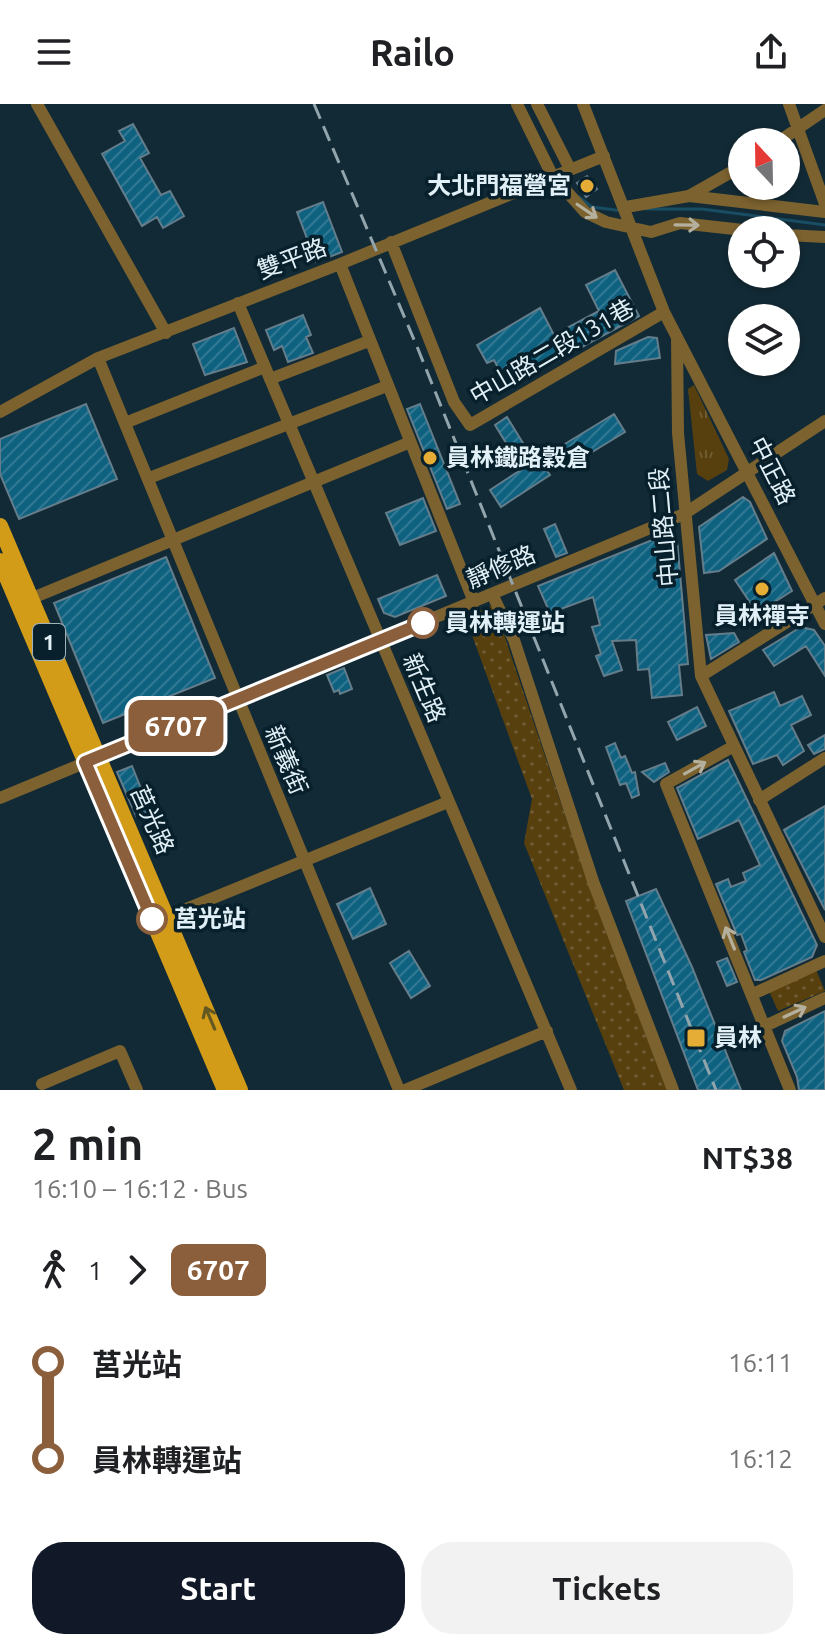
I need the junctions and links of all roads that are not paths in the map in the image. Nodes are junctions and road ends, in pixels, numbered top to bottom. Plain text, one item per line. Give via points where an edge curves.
1 (37, 104) edge
2 (517, 104) edge
3 (537, 104) edge
4 (583, 104) edge
5 (789, 104) edge
6 (825, 110) edge
7 (798, 128) edge
8 (799, 128) edge
9 (800, 135) edge
10 (604, 156) junction
11 (570, 169) junction
12 (728, 174) edge
13 (552, 175) junction
14 (689, 196) junction
15 (825, 204) edge
16 (626, 207) junction
17 (825, 212) edge
18 (633, 228) junction
19 (728, 228) edge
20 (800, 236) edge
21 (825, 237) edge
22 (391, 242) junction
23 (340, 264) junction
24 (238, 303) junction
25 (664, 312) junction
26 (166, 333) junction
27 (677, 338) junction
28 (369, 341) junction
29 (98, 358) junction
30 (268, 373) junction
31 (387, 386) junction
32 (0, 412) edge
33 (825, 421) edge
34 (125, 423) junction
35 (288, 426) junction
36 (408, 443) junction
37 (750, 473) junction
38 (149, 478) junction
39 (312, 482) junction
40 (684, 514) junction
41 (0, 526) edge
42 (174, 539) junction
43 (0, 561) edge
44 (493, 596) junction
45 (825, 598) edge
46 (30, 599) junction
47 (474, 602) junction
48 (813, 606) junction
49 (825, 624) edge
50 (380, 641) junction
51 (701, 676) junction
52 (237, 700) junction
53 (734, 746) junction
54 (825, 758) edge
55 (92, 760) junction
56 (0, 798) edge
57 (759, 800) junction
58 (448, 802) junction
59 (305, 859) junction
60 (160, 919) junction
61 (825, 937) edge
62 (825, 961) edge
63 (753, 994) junction
64 (825, 998) edge
65 (765, 1026) junction
66 (547, 1031) junction
67 (42, 1084) dead end
68 (137, 1090) edge
69 (225, 1090) edge
70 (240, 1090) edge
71 (402, 1090) edge
72 (571, 1090) edge
73 (673, 1090) edge
74 (790, 1090) edge

1 - 26 street
2 - 13 street
3 - 11 street
4 - 10 street, 中山路二段
5 - 7 street
6 - 8 street
9 - 15 street
10 - 11 street, 雙平路
10 - 16 street, 中山路二段
11 - 13 street, 雙平路
12 - 14 street
13 -> 18 street via 585,212
13 - 22 street, 雙平路
14 - 16 street
14 - 17 street
16 - 18 street, 中山路二段
18 -> 19 street via 651,232 680,223
18 - 25 street, 中山路二段
20 - 21 street
22 - 23 street, 雙平路
22 - 25 street, 中山路二段131巷 via 454,402 470,425
23 - 24 street, 雙平路
23 - 28 street
24 - 26 street, 雙平路
24 - 30 street, 新生路
25 - 27 street, 中山路二段
26 - 29 street, 雙平路
27 - 37 street, 中正路
27 - 40 street, 中山路二段
28 - 30 street
28 - 31 street
29 - 32 street, 雙平路
29 - 34 street, 新義街
30 - 34 street
30 - 35 street, 新生路
31 - 35 street
31 - 36 street
33 - 37 street, 靜修路
34 - 38 street, 新義街
35 - 38 street
35 - 39 street, 新生路
36 - 39 street
36 - 47 street
37 - 40 street, 靜修路
37 - 48 street, 中正路
38 - 42 street, 新義街
39 - 42 street
39 - 50 street, 新生路
40 - 44 street, 靜修路
40 - 51 street, 中山路二段
41 - 46 main road, 莒光路 / 1
42 - 46 street
42 - 52 street, 新義街
43 - 55 main road, 莒光路 / 1
44 - 47 street, 靜修路
44 - 73 street via 514,640 594,884
45 - 48 street
46 - 55 main road, 莒光路 / 1
47 - 50 street, 靜修路
48 - 49 street, 中正路
48 - 51 street
50 - 52 street, 靜修路
50 - 58 street, 新生路
51 - 53 street, 中山路二段
52 - 55 street, 靜修路
52 - 59 street, 新義街
53 - 57 street, 中山路二段
63 -> 53 street via 666,784
54 - 57 street
55 - 56 street, 靜修路
55 - 60 main road, 莒光路 / 1
57 - 61 street, 中山路二段
58 - 59 street
58 - 66 street, 新生路
59 - 60 street
59 - 71 street, 新義街
60 - 69 main road, 莒光路 / 1
70 -> 60 main road, 莒光路 / 1
62 - 63 street
63 - 65 street
65 -> 64 street
65 - 74 street
66 - 71 street
66 - 72 street, 新生路
67 - 68 street via 120,1051

